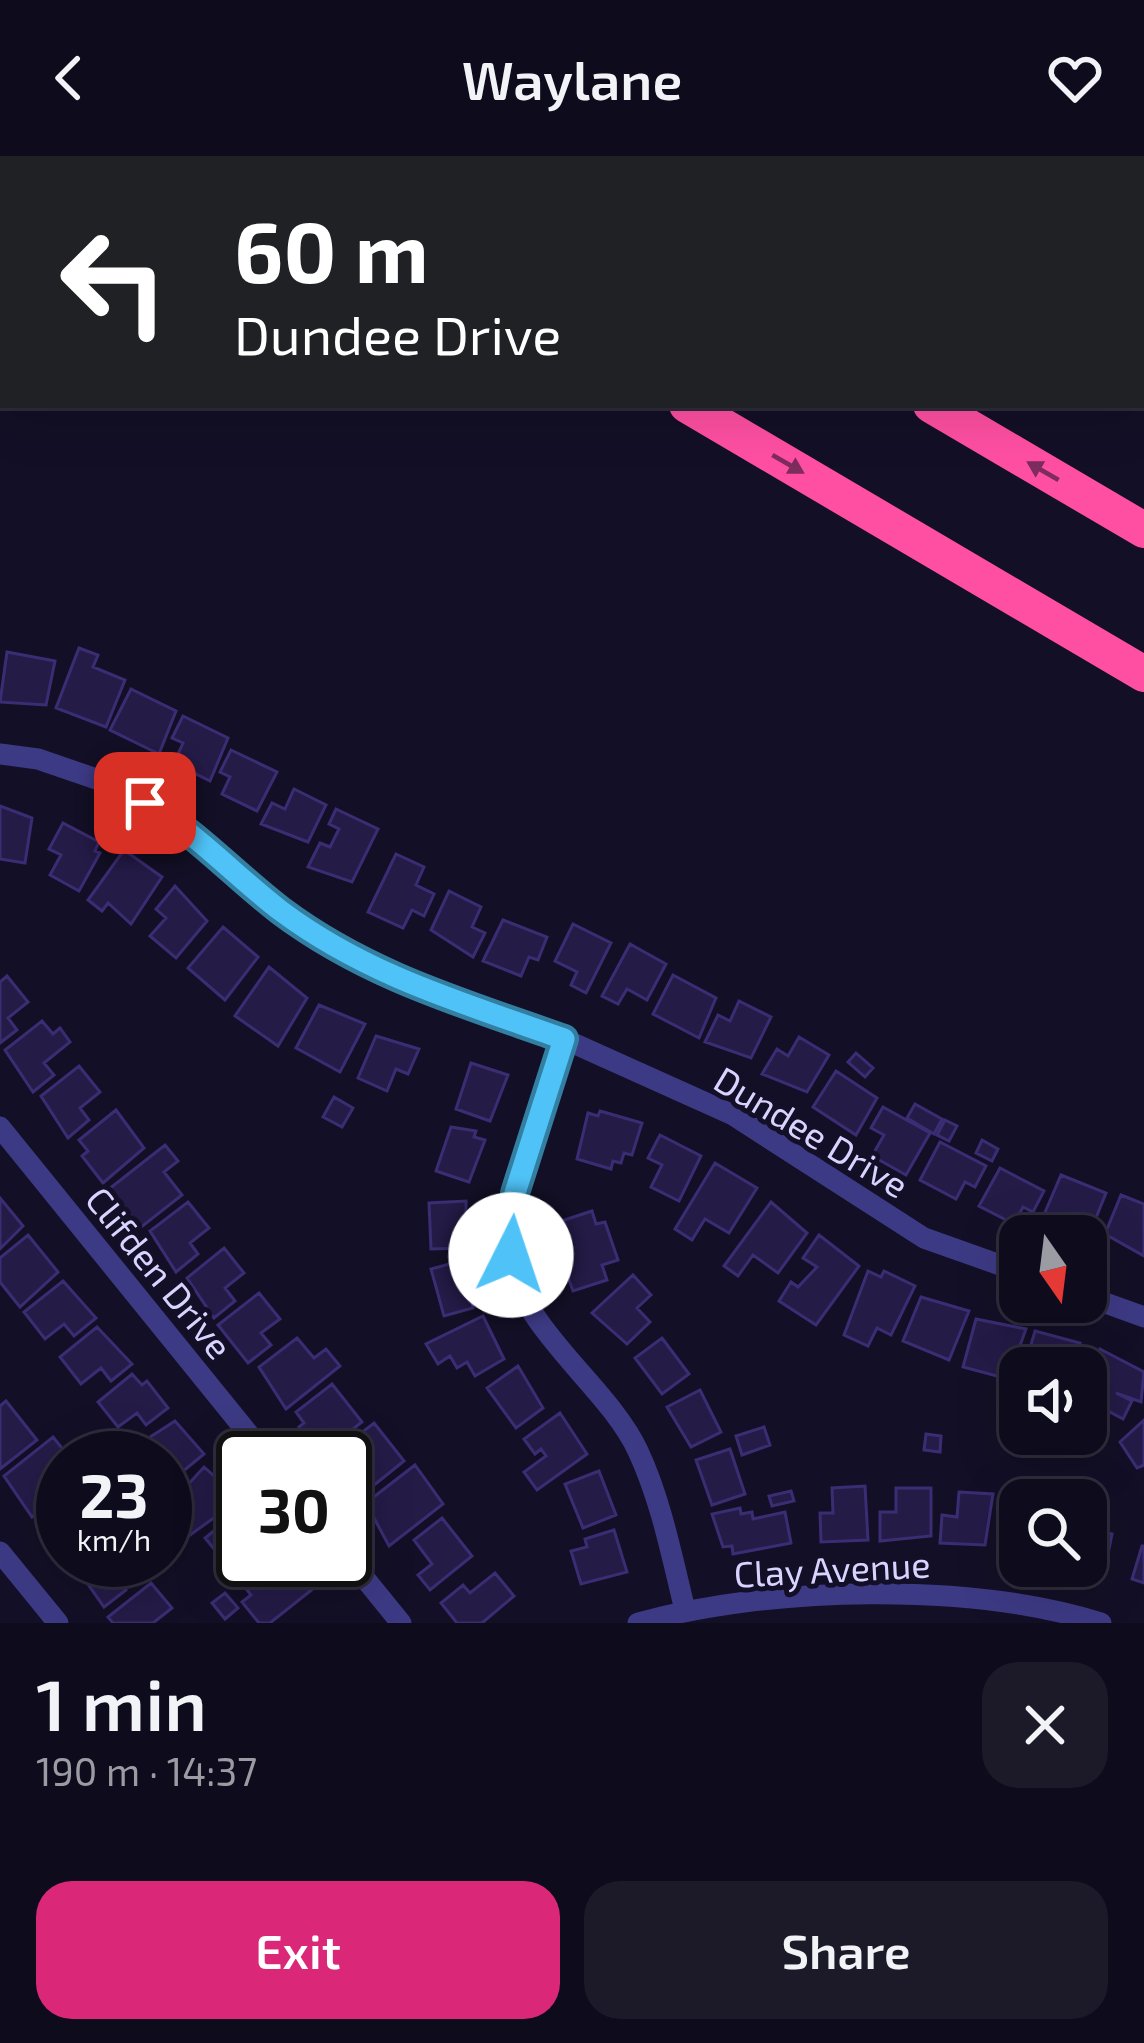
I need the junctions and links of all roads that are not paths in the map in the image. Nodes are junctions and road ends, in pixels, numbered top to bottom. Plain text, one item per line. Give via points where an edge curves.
1 (692, 408) edge
2 (936, 408) edge
3 (1144, 530) edge
4 (1144, 674) edge
5 (0, 754) edge
6 (564, 1039) junction
7 (0, 1126) edge
8 (999, 1265) edge
9 (1107, 1304) edge
10 (1144, 1317) edge
11 (246, 1431) edge
12 (0, 1552) edge
13 (372, 1587) edge
14 (685, 1610) junction
15 (58, 1623) edge
16 (401, 1623) edge
17 (638, 1623) edge
18 (1101, 1623) edge

1 -> 4 highway
3 -> 2 highway
5 - 6 street, Dundee Drive via 111,784 179,822 282,911 380,974
6 - 8 street, Dundee Drive via 733,1115 924,1238
6 - 14 street via 515,1193 511,1255 526,1306 638,1449
7 - 11 street, Clifden Drive
9 - 10 street
12 - 15 street
13 - 16 street
14 - 17 street, Clay Avenue
14 - 18 street, Clay Avenue via 920,1591

